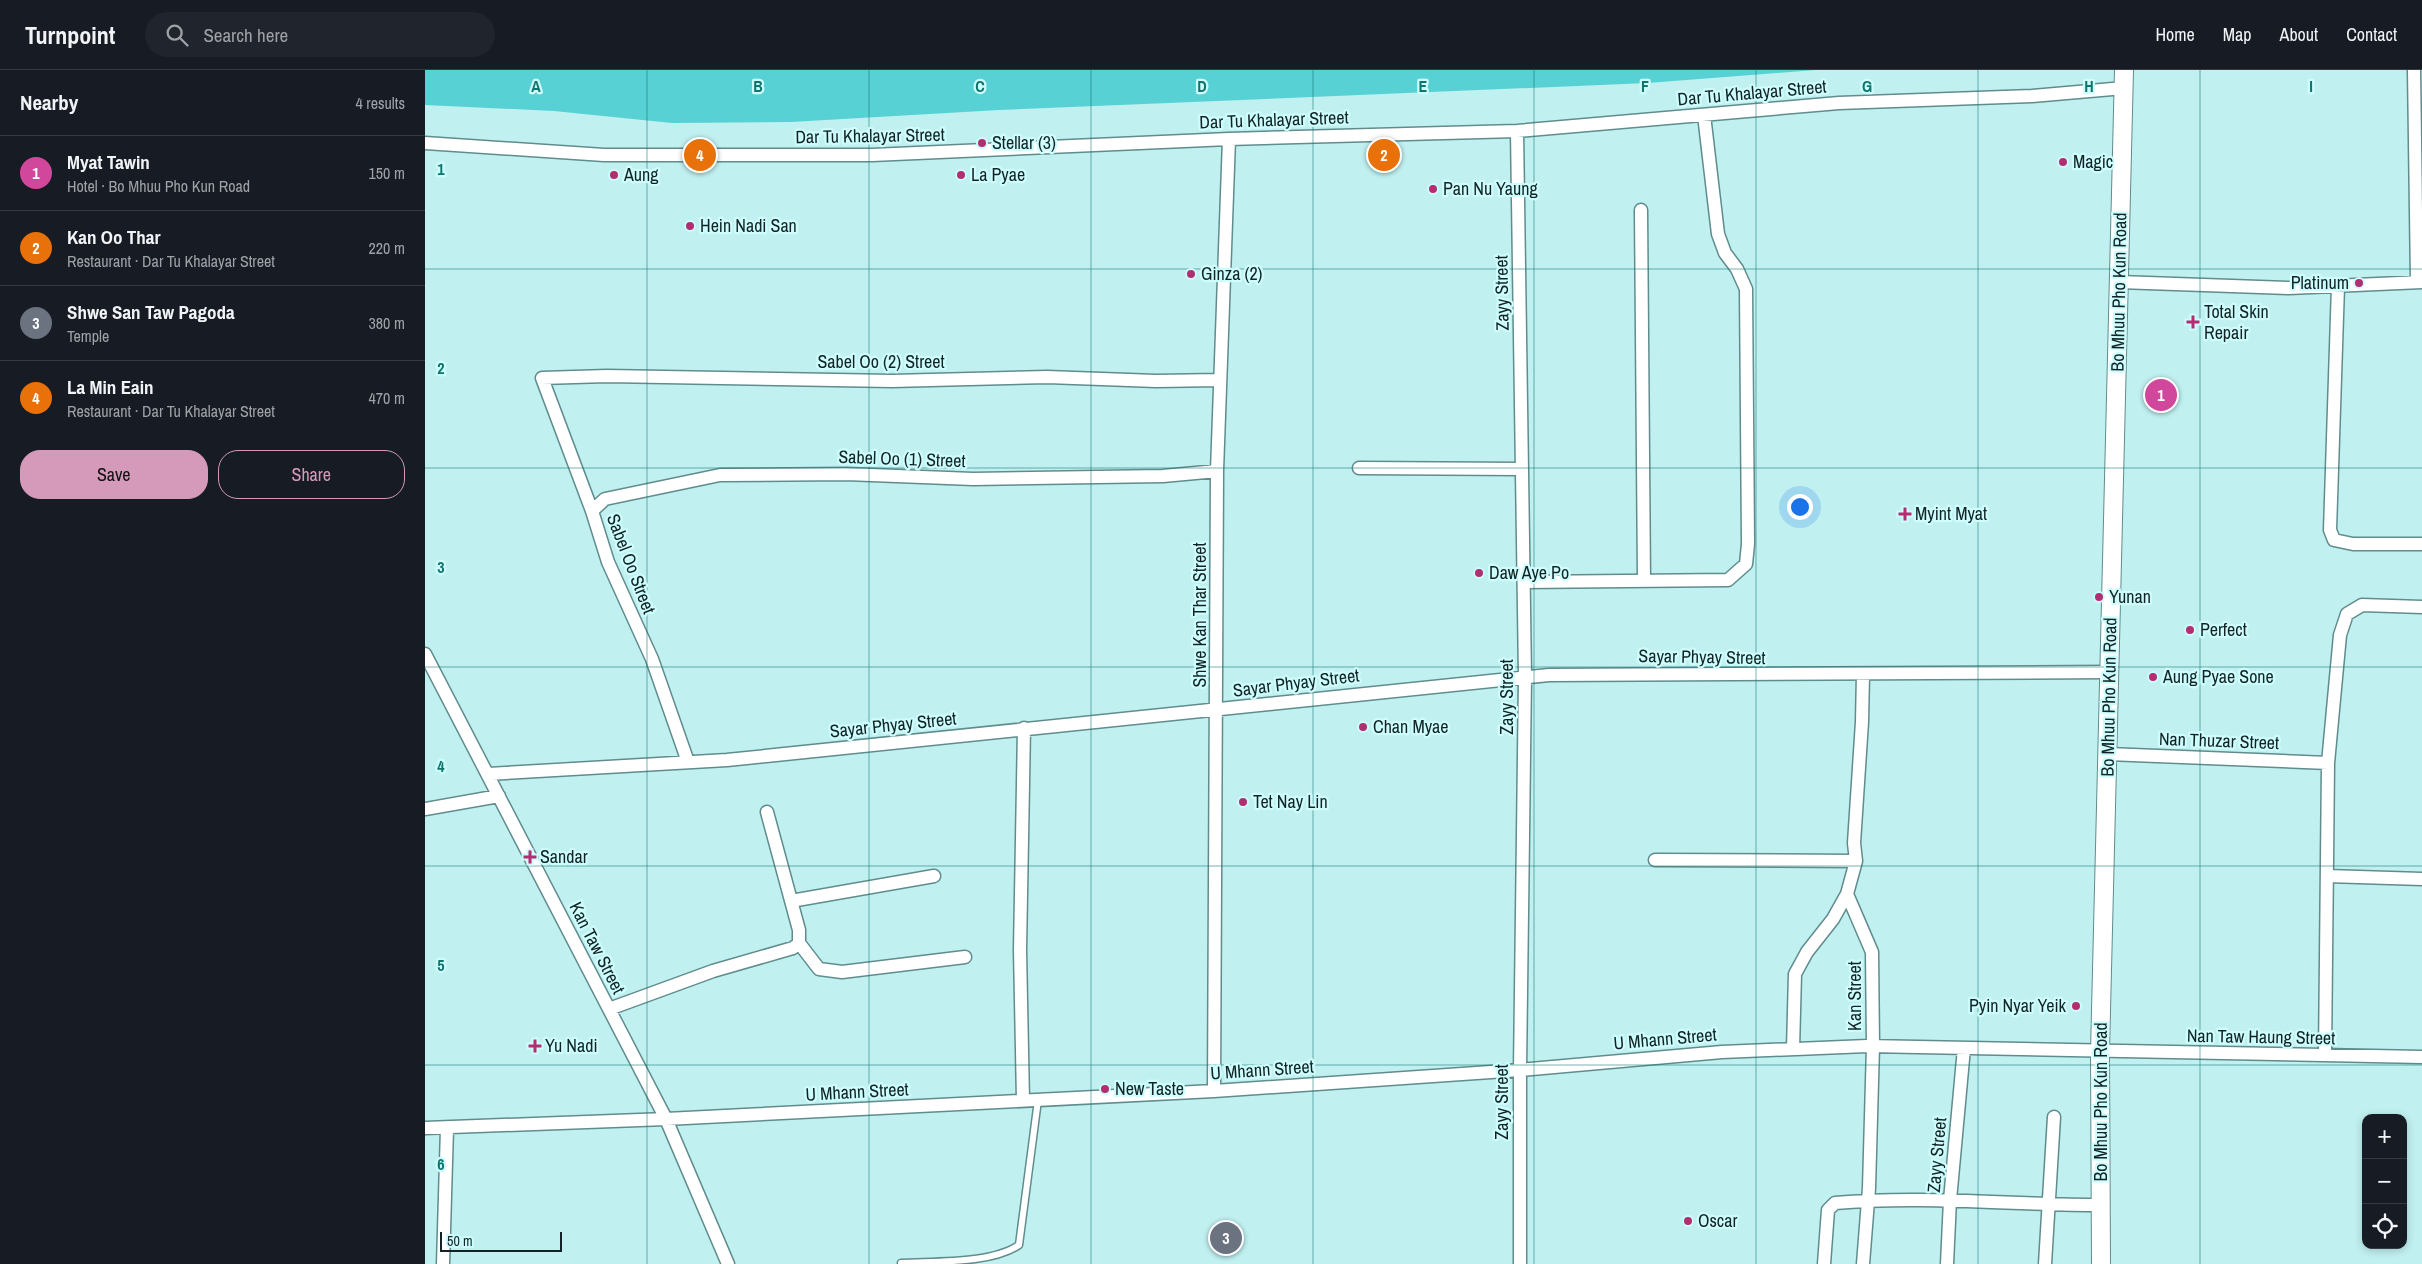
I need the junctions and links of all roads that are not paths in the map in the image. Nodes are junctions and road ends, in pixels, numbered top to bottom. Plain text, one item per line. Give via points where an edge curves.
1 (2124, 70) edge
2 (2414, 70) edge
3 (2124, 88) junction
4 (1704, 115) junction
5 (1517, 131) junction
6 (1229, 139) junction
7 (425, 143) edge
8 (1641, 210) dead end
9 (2119, 282) junction
10 (2419, 282) edge
11 (2338, 286) junction
12 (542, 378) joint
13 (1220, 380) junction
14 (1359, 468) dead end
15 (1522, 469) junction
16 (1217, 471) junction
17 (592, 511) junction
18 (2422, 544) edge
19 (1644, 581) junction
20 (1524, 582) junction
21 (2422, 608) edge
22 (425, 654) edge
23 (2109, 672) junction
24 (1863, 674) junction
25 (1525, 677) junction
26 (1217, 710) junction
27 (1025, 728) junction
28 (2108, 754) junction
29 (688, 762) junction
30 (2328, 763) junction
31 (488, 774) junction
32 (499, 796) junction
33 (425, 810) edge
34 (767, 812) dead end
35 (1655, 860) dead end
36 (1856, 860) junction
37 (934, 876) dead end
38 (2327, 876) junction
39 (2422, 879) edge
40 (1847, 894) junction
41 (791, 901) junction
42 (799, 943) junction
43 (965, 956) dead end
44 (609, 1009) junction
45 (1873, 1046) junction
46 (1964, 1048) junction
47 (1793, 1049) junction
48 (2100, 1052) junction
49 (2325, 1055) junction
50 (2422, 1056) edge
51 (1520, 1070) junction
52 (1214, 1090) junction
53 (1037, 1100) junction
54 (1023, 1101) junction
55 (2054, 1116) dead end
56 (666, 1119) junction
57 (425, 1128) edge
58 (447, 1128) junction
59 (1868, 1200) junction
60 (1950, 1200) junction
61 (2047, 1205) junction
62 (2101, 1205) junction
63 (901, 1263) edge
64 (443, 1264) edge
65 (728, 1264) edge
66 (1520, 1264) edge
67 (1824, 1264) edge
68 (1863, 1264) edge
69 (1947, 1264) edge
70 (2045, 1264) edge
71 (2101, 1264) edge

1 - 3 street, Bo Mhuu Pho Kun Road
2 - 10 street
3 - 4 street, Dar Tu Khalayar Street via 2032,96 1839,103
3 - 9 street, Bo Mhuu Pho Kun Road
4 - 5 street, Dar Tu Khalayar Street
4 - 19 street via 1718,234 1746,289 1746,564 1729,580
5 - 6 street, Dar Tu Khalayar Street
5 - 15 street, Zayy Street
6 - 7 street, Dar Tu Khalayar Street via 871,156 604,155
6 - 13 street, Shwe Kan Thar Street
8 - 19 street
9 - 11 street via 2289,288
9 - 23 street, Bo Mhuu Pho Kun Road
10 - 11 street
11 - 18 street via 2330,530 2334,540 2353,544
12 - 13 street, Sabel Oo (2) Street
12 - 17 street, Sabel Oo Street
13 - 16 street, Shwe Kan Thar Street
14 - 15 street
15 - 20 street, Zayy Street
16 - 17 street, Sabel Oo (1) Street via 1163,476 973,479 846,474 721,475 605,499
16 - 26 street, Shwe Kan Thar Street
17 - 29 street, Sabel Oo Street via 608,562 652,659
19 - 20 street
20 - 25 street, Zayy Street
21 - 30 street via 2362,605 2347,614 2340,635
22 - 31 street, Kan Taw Street
23 - 24 street, Sayar Phyay Street
23 - 28 street, Bo Mhuu Pho Kun Road
24 - 25 street, Sayar Phyay Street via 1618,673
24 - 36 street via 1854,843
25 - 26 street, Sayar Phyay Street
25 - 51 street, Zayy Street
26 - 27 street, Sayar Phyay Street
26 - 52 street, Shwe Kan Thar Street
27 - 29 street, Sayar Phyay Street
27 - 54 street via 1020,950
28 - 30 street, Nan Thuzar Street
28 - 48 street, Bo Mhuu Pho Kun Road
29 - 31 street, Sayar Phyay Street
30 - 38 street
31 - 32 street, Kan Taw Street
32 - 33 street
32 - 44 street, Kan Taw Street
34 - 41 street
35 - 36 street
36 - 40 street
37 - 41 street
38 - 39 street
38 - 49 street
40 - 45 street, Kan Street via 1872,952
40 - 47 street via 1795,974
41 - 42 street
42 - 43 street via 819,969 842,972
42 - 44 street via 793,948 713,971
44 - 56 street, Kan Taw Street
45 - 46 street, U Mhann Street
45 - 47 street, U Mhann Street
45 - 59 street, Kan Street
46 - 48 street, U Mhann Street
46 - 60 street, Zayy Street
47 - 51 street, U Mhann Street
48 - 49 street, Nan Taw Haung Street
48 - 62 street, Bo Mhuu Pho Kun Road
49 - 50 street, Nan Taw Haung Street
51 - 52 street, U Mhann Street
51 - 66 street, Zayy Street
52 - 53 street, U Mhann Street
53 - 54 street, U Mhann Street
53 - 63 lane via 1019,1245 1010,1252 986,1259
54 - 56 street, U Mhann Street
55 - 61 street
56 - 58 street, U Mhann Street
56 - 65 street, Kan Taw Street
57 - 58 street, U Mhann Street
58 - 64 street
59 - 60 street
59 - 67 street via 1835,1202 1828,1210
59 - 68 street, Kan Street
60 - 61 street
60 - 69 street, Zayy Street
61 - 62 street
61 - 70 street
62 - 71 street, Bo Mhuu Pho Kun Road

